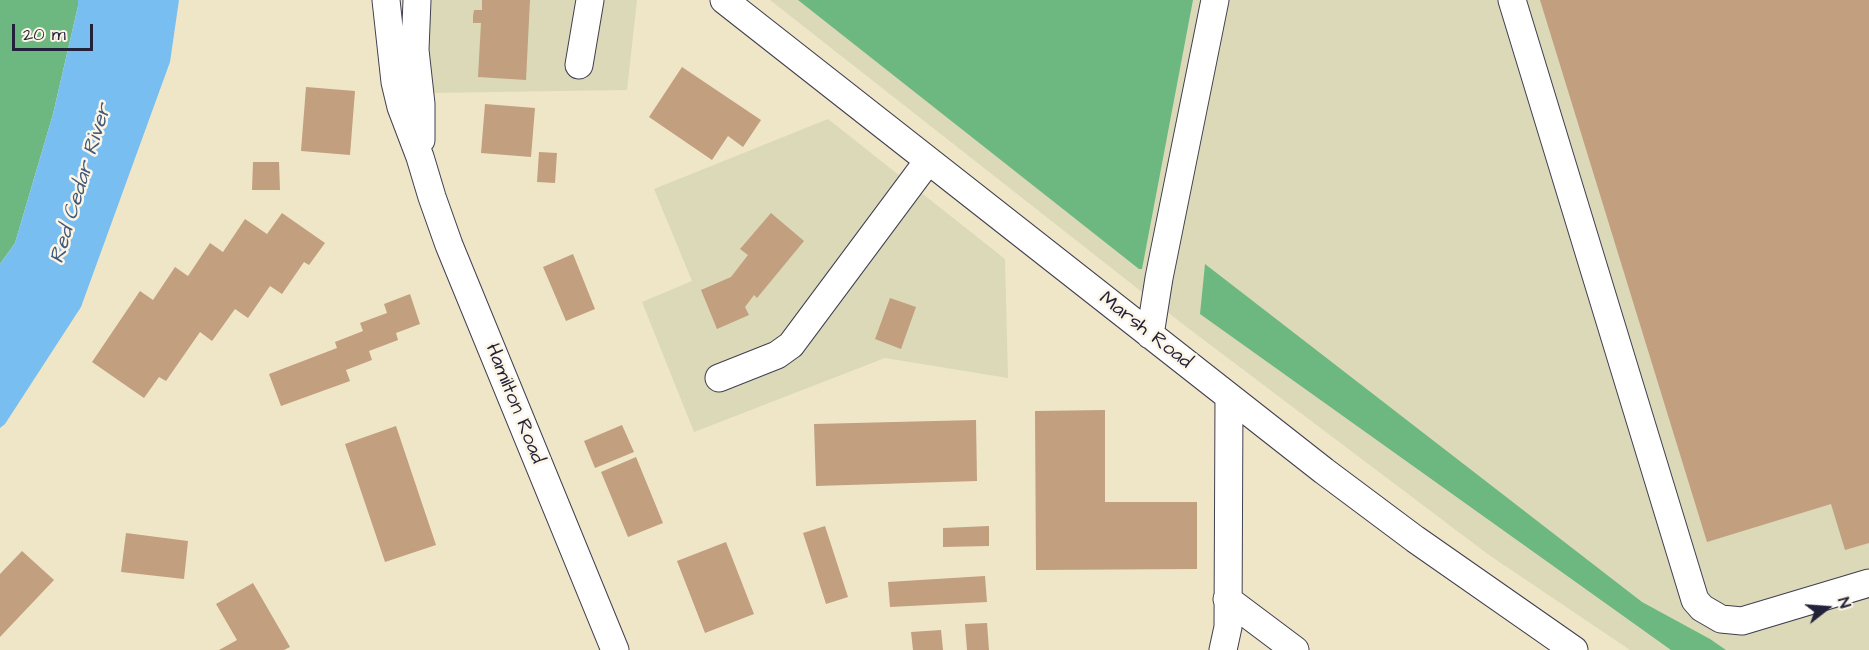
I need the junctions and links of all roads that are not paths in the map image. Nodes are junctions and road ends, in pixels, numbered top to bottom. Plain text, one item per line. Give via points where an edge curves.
1 (386, 0) edge
2 (417, 0) edge
3 (590, 0) edge
4 (724, 0) edge
5 (1215, 0) edge
6 (1512, 0) edge
7 (579, 65) dead end
8 (420, 157) junction
9 (928, 161) junction
10 (1149, 335) junction
11 (719, 378) dead end
12 (1228, 397) junction
13 (1869, 583) edge
14 (1227, 599) junction
15 (615, 650) edge
16 (1223, 650) edge
17 (1295, 650) edge
18 (1574, 650) edge

1 - 8 street, Hamilton Road via 395,82
2 - 8 street, Hamilton Road
3 - 7 street
4 - 9 street, Marsh Road
5 - 10 street
6 - 13 street via 1695,600 1721,619 1742,621
8 - 15 street, Hamilton Road via 449,245
9 - 10 street, Marsh Road
9 - 11 street via 791,345 777,355
10 - 12 street, Marsh Road
12 - 14 street
12 - 18 street, Marsh Road via 1415,540
14 - 16 street
14 - 17 street

